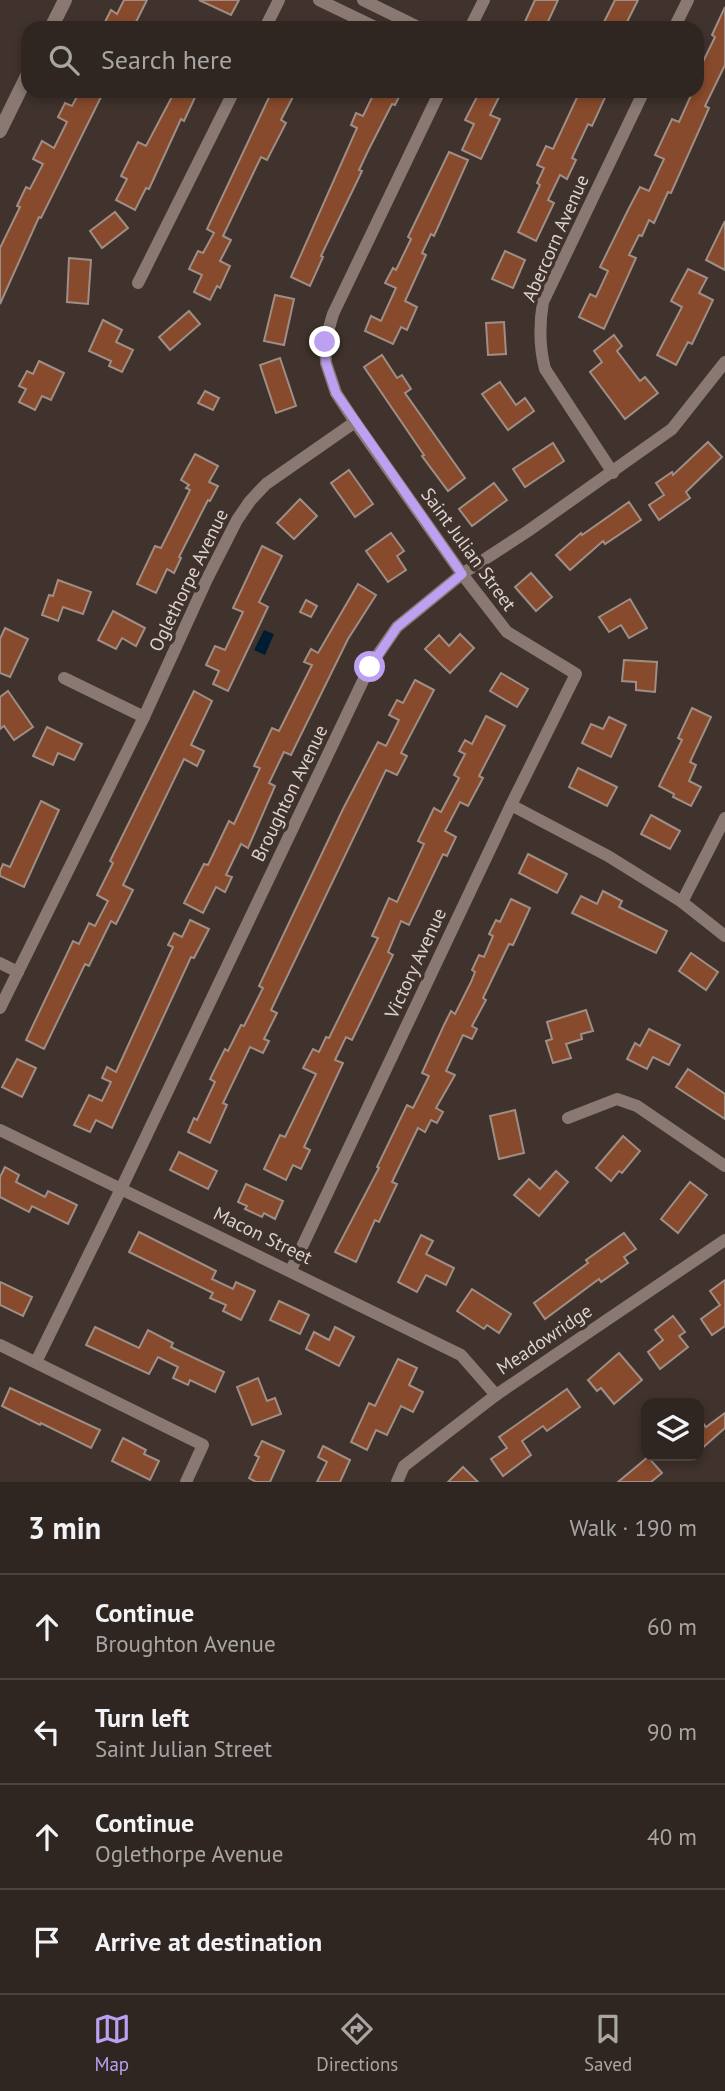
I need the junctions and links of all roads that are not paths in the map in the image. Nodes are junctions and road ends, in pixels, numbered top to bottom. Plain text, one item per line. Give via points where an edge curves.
1 (65, 0) edge
2 (279, 0) edge
3 (319, 0) edge
4 (363, 0) edge
5 (484, 0) edge
6 (688, 0) edge
7 (54, 21) edge
8 (268, 21) edge
9 (362, 21) edge
10 (406, 21) edge
11 (474, 21) edge
12 (678, 21) edge
13 (21, 88) edge
14 (230, 98) edge
15 (437, 98) edge
16 (641, 98) edge
17 (0, 131) edge
18 (138, 283) dead end
19 (725, 362) edge
20 (355, 422) junction
21 (612, 472) junction
22 (462, 574) junction
23 (576, 674) joint
24 (64, 678) dead end
25 (144, 717) junction
26 (511, 805) junction
27 (725, 818) edge
28 (682, 902) junction
29 (725, 936) edge
30 (0, 963) edge
31 (18, 972) junction
32 (5, 987) edge
33 (0, 1008) edge
34 (568, 1118) dead end
35 (0, 1130) edge
36 (725, 1166) edge
37 (121, 1189) junction
38 (725, 1240) edge
39 (291, 1270) junction
40 (0, 1345) edge
41 (36, 1362) junction
42 (496, 1395) junction
43 (186, 1482) edge
44 (397, 1482) edge

1 - 7 street
2 - 8 street
3 - 9 street
4 - 10 street
5 - 11 street
6 - 12 street
13 - 17 street
14 - 18 street
15 - 20 street via 333,314 325,342 336,393
16 - 21 street, Abercorn Avenue via 543,302 538,327 545,369
19 - 21 street, Broughton Avenue via 672,429
20 - 22 street, Saint Julian Street
20 - 25 street, Oglethorpe Avenue via 250,501 207,579
21 - 22 street, Broughton Avenue
22 - 23 street, Saint Julian Street via 507,632
22 - 37 street, Broughton Avenue via 397,627 370,667
23 - 26 street, Victory Avenue
24 - 25 street
25 - 31 street, Oglethorpe Avenue
26 - 28 street
26 - 39 street, Victory Avenue
27 - 28 street
28 - 29 street
30 - 31 street
31 - 32 street, Oglethorpe Avenue
32 - 33 street, Oglethorpe Avenue
34 - 36 street via 617,1098 637,1106
35 - 37 street, Macon Street
37 - 39 street, Macon Street
37 - 41 street, Broughton Avenue
38 - 42 street, Meadowridge
39 - 42 street, Macon Street via 461,1355
40 - 41 street
41 - 43 street via 203,1446
42 - 44 street, Meadowridge via 404,1466

